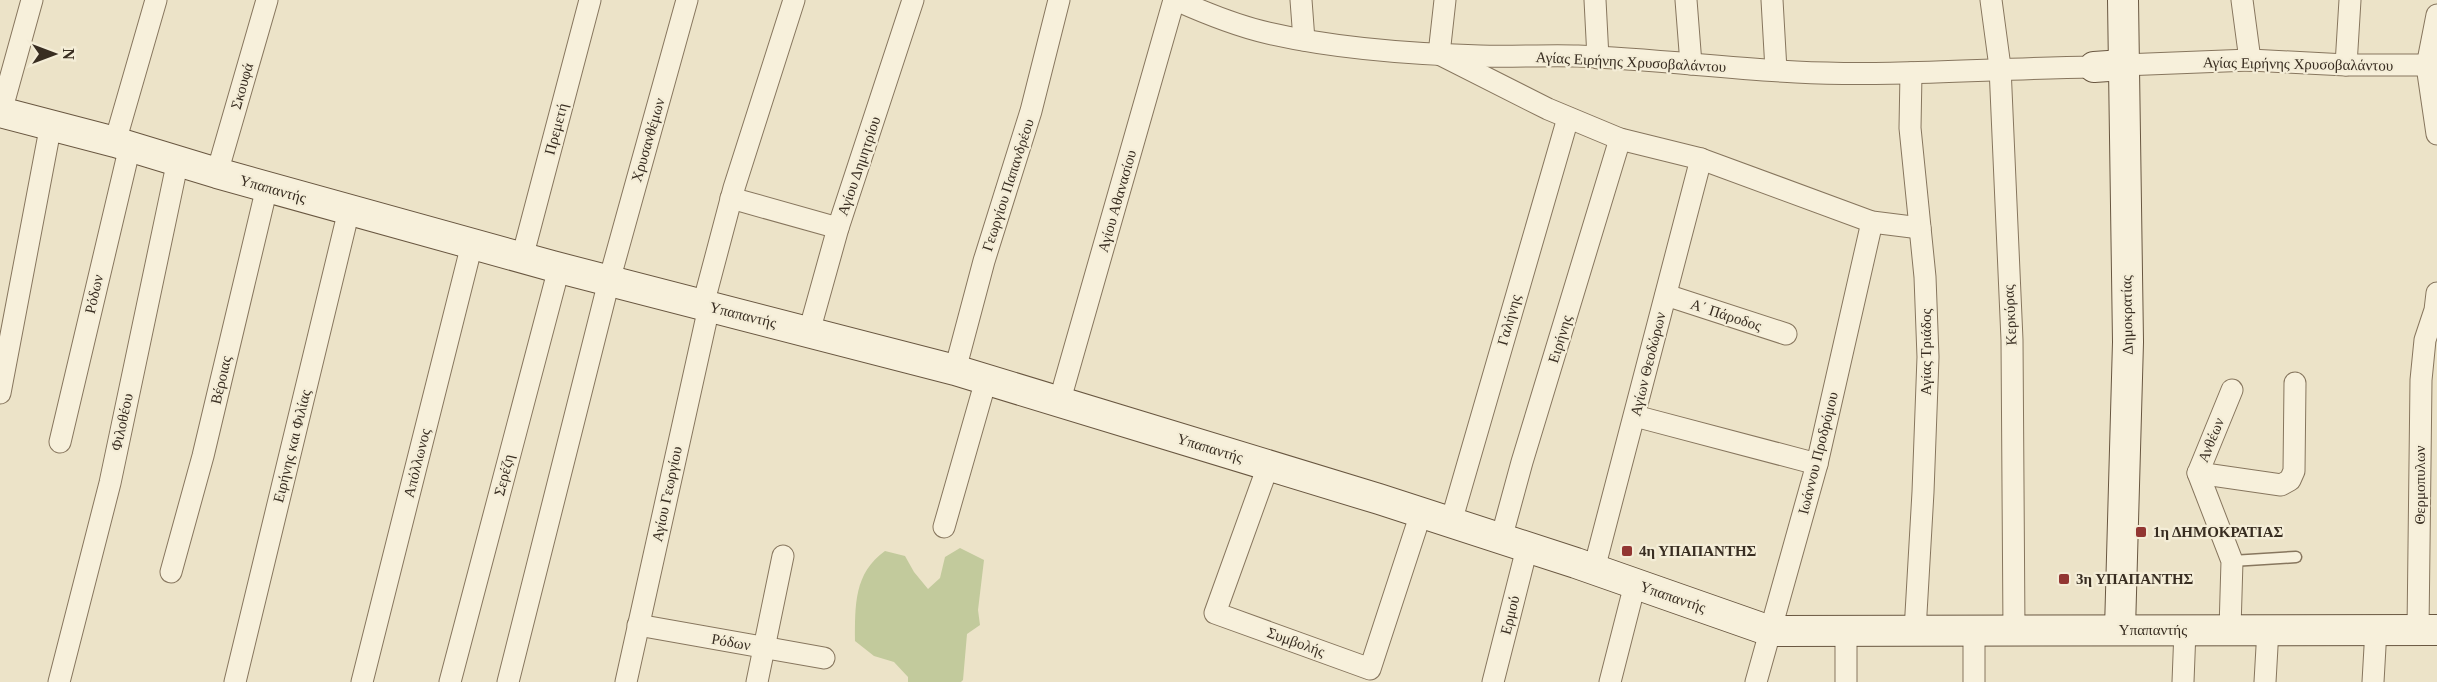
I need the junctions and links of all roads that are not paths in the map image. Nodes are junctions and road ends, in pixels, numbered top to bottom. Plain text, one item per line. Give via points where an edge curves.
1 (32, 0) edge
2 (156, 0) edge
3 (267, 0) edge
4 (590, 0) edge
5 (687, 0) edge
6 (794, 0) edge
7 (913, 0) edge
8 (1059, 0) edge
9 (1177, 0) edge
10 (1300, 0) edge
11 (1445, 0) edge
12 (1595, 0) edge
13 (1686, 0) edge
14 (1772, 0) edge
15 (1991, 0) edge
16 (2123, 0) edge
17 (2242, 0) edge
18 (2350, 0) edge
19 (2437, 15) edge
20 (1304, 40) junction
21 (1440, 54) junction
22 (1598, 58) junction
23 (2250, 60) junction
24 (1691, 64) junction
25 (2346, 65) junction
26 (2432, 65) edge
27 (2108, 66) junction
28 (2000, 68) junction
29 (1776, 70) junction
30 (1911, 73) junction
31 (0, 112) edge
32 (1568, 118) junction
33 (51, 124) junction
34 (2437, 134) edge
35 (1620, 139) junction
36 (123, 144) junction
37 (1701, 159) junction
38 (178, 160) junction
39 (217, 173) junction
40 (267, 187) junction
41 (731, 198) junction
42 (349, 210) junction
43 (1872, 222) junction
44 (838, 228) junction
45 (1920, 228) junction
46 (472, 244) junction
47 (522, 258) junction
48 (559, 268) junction
49 (609, 281) junction
50 (2437, 293) edge
51 (1666, 295) junction
52 (706, 306) junction
53 (809, 332) junction
54 (1786, 334) dead end
55 (2431, 340) edge
56 (955, 370) junction
57 (986, 380) junction
58 (2295, 383) dead end
59 (2232, 390) dead end
60 (0, 393) edge
61 (1059, 403) junction
62 (1635, 416) junction
63 (60, 442) dead end
64 (1817, 464) junction
65 (1268, 466) junction
66 (2198, 473) junction
67 (1421, 513) junction
68 (1451, 522) junction
69 (944, 527) dead end
70 (1514, 543) junction
71 (783, 556) dead end
72 (2296, 557) dead end
73 (2232, 561) junction
74 (1594, 569) junction
75 (171, 572) dead end
76 (1635, 584) junction
77 (638, 625) junction
78 (2121, 629) junction
79 (2230, 629) junction
80 (2268, 629) junction
81 (2376, 629) junction
82 (2186, 630) junction
83 (2428, 630) edge
84 (1770, 631) junction
85 (1846, 631) junction
86 (1915, 631) junction
87 (1974, 631) junction
88 (2014, 631) junction
89 (763, 648) junction
90 (824, 658) dead end
91 (59, 682) edge
92 (236, 682) edge
93 (362, 682) edge
94 (450, 682) edge
95 (508, 682) edge
96 (626, 682) edge
97 (757, 682) edge
98 (1493, 682) edge
99 (1610, 682) edge
100 (1756, 682) edge
101 (1846, 682) edge
102 (1974, 682) edge
103 (2183, 682) edge
104 (2265, 682) edge
105 (2373, 682) edge

1 - 31 street
2 - 36 street, Ρόδων
3 - 39 street, Σκουφά
4 - 47 street, Πρεμετή
5 - 49 street, Χρυσανθέμων
6 - 41 street, Αγίου Γεωργίου
7 - 44 street, Αγίου Δημητρίου
8 - 56 street, Γεωργίου Παπανδρέου via 1031,111
9 - 20 street, Αγίας Ειρήνης Χρυσοβαλάντου via 1266,33
9 - 61 street, Αγίου Αθανασίου
10 - 20 street
11 - 21 street
12 - 22 street
13 - 24 street
14 - 29 street
15 - 28 street, Κερκύρας
16 - 27 street, Δημοκρατίας
17 - 23 street
18 - 25 street
19 - 26 street
20 - 21 street, Αγίας Ειρήνης Χρυσοβαλάντου
21 - 22 street, Αγίας Ειρήνης Χρυσοβαλάντου
21 - 32 street
22 - 24 street, Αγίας Ειρήνης Χρυσοβαλάντου
23 - 25 street, Αγίας Ειρήνης Χρυσοβαλάντου
23 - 27 street, Αγίας Ειρήνης Χρυσοβαλάντου
24 - 29 street, Αγίας Ειρήνης Χρυσοβαλάντου
25 - 26 street, Αγίας Ειρήνης Χρυσοβαλάντου
26 - 34 street
27 - 28 street, Αγίας Ειρήνης Χρυσοβαλάντου
27 - 78 street, Δημοκρατίας via 2128,342
28 - 30 street, Αγίας Ειρήνης Χρυσοβαλάντου
28 - 88 street, Κερκύρας via 2012,340
29 - 30 street, Αγίας Ειρήνης Χρυσοβαλάντου
30 - 45 street, Αγίας Τριάδος via 1910,128
31 - 33 street, Υπαπαντής
32 - 35 street
32 - 68 street, Γαλήνης
33 - 36 street, Υπαπαντής
33 - 60 street
35 - 37 street
35 - 70 street, Ειρήνης via 1526,451
36 - 38 street, Υπαπαντής
36 - 63 street, Ρόδων
37 - 43 street
37 - 51 street, Αγίων Θεοδώρων
38 - 39 street, Υπαπαντής
38 - 91 street, Φιλοθέου via 110,483
39 - 40 street, Υπαπαντής
40 - 42 street, Υπαπαντής
40 - 75 street, Βέροιας
41 - 44 street
41 - 52 street, Αγίου Γεωργίου
42 - 46 street, Υπαπαντής
42 - 92 street, Ειρήνης και Φιλίας
43 - 45 street
43 - 64 street, Ιωάννου Προδρόμου
44 - 53 street, Αγίου Δημητρίου
45 - 86 street, Αγίας Τριάδος via 1928,357
46 - 47 street, Υπαπαντής
46 - 93 street, Απόλλωνος
47 - 48 street, Υπαπαντής
48 - 49 street, Υπαπαντής
48 - 94 street, Σερέζη
49 - 52 street, Υπαπαντής
49 - 95 street, Χρυσανθέμων
50 - 55 street, Θερμοπυλων
51 - 54 street, Α΄ Πάροδος
51 - 62 street, Αγίων Θεοδώρων
52 - 53 street, Υπαπαντής
52 - 77 street, Αγίου Γεωργίου
53 - 56 street, Υπαπαντής
55 - 83 street, Θερμοπυλων via 2419,455
56 - 57 street, Υπαπαντής
57 - 61 street, Υπαπαντής
57 - 69 street
58 - 66 street via 2294,471 2290,480 2281,485
59 - 66 street, Ανθέων
61 - 65 street, Υπαπαντής
62 - 64 street
62 - 74 street, Αγίων Θεοδώρων
64 - 84 street, Ιωάννου Προδρόμου
65 - 67 street, Υπαπαντής
65 - 67 street, Συμβολής via 1215,613 1370,669
66 - 73 street, Ανθέων
67 - 68 street, Υπαπαντής
68 - 70 street, Υπαπαντής
70 - 74 street, Υπαπαντής
70 - 98 street, Ερμού
71 - 89 street
72 - 73 lane
73 - 79 street, Ανθέων
74 - 76 street, Υπαπαντής
76 - 84 street, Υπαπαντής
76 - 99 street
77 - 89 street, Ρόδων
77 - 96 street, Αγίου Γεωργίου
78 - 82 street, Υπαπαντής
78 - 88 street, Υπαπαντής
79 - 80 street, Υπαπαντής
79 - 82 street, Υπαπαντής
80 - 81 street, Υπαπαντής
80 - 104 street
81 - 83 street, Υπαπαντής
81 - 105 street
82 - 103 street
84 - 85 street, Υπαπαντής
84 - 100 street, Ιωάννου Προδρόμου
85 - 86 street, Υπαπαντής
85 - 101 street
86 - 87 street, Υπαπαντής
87 - 88 street, Υπαπαντής
87 - 102 street
89 - 90 street, Ρόδων
89 - 97 street

